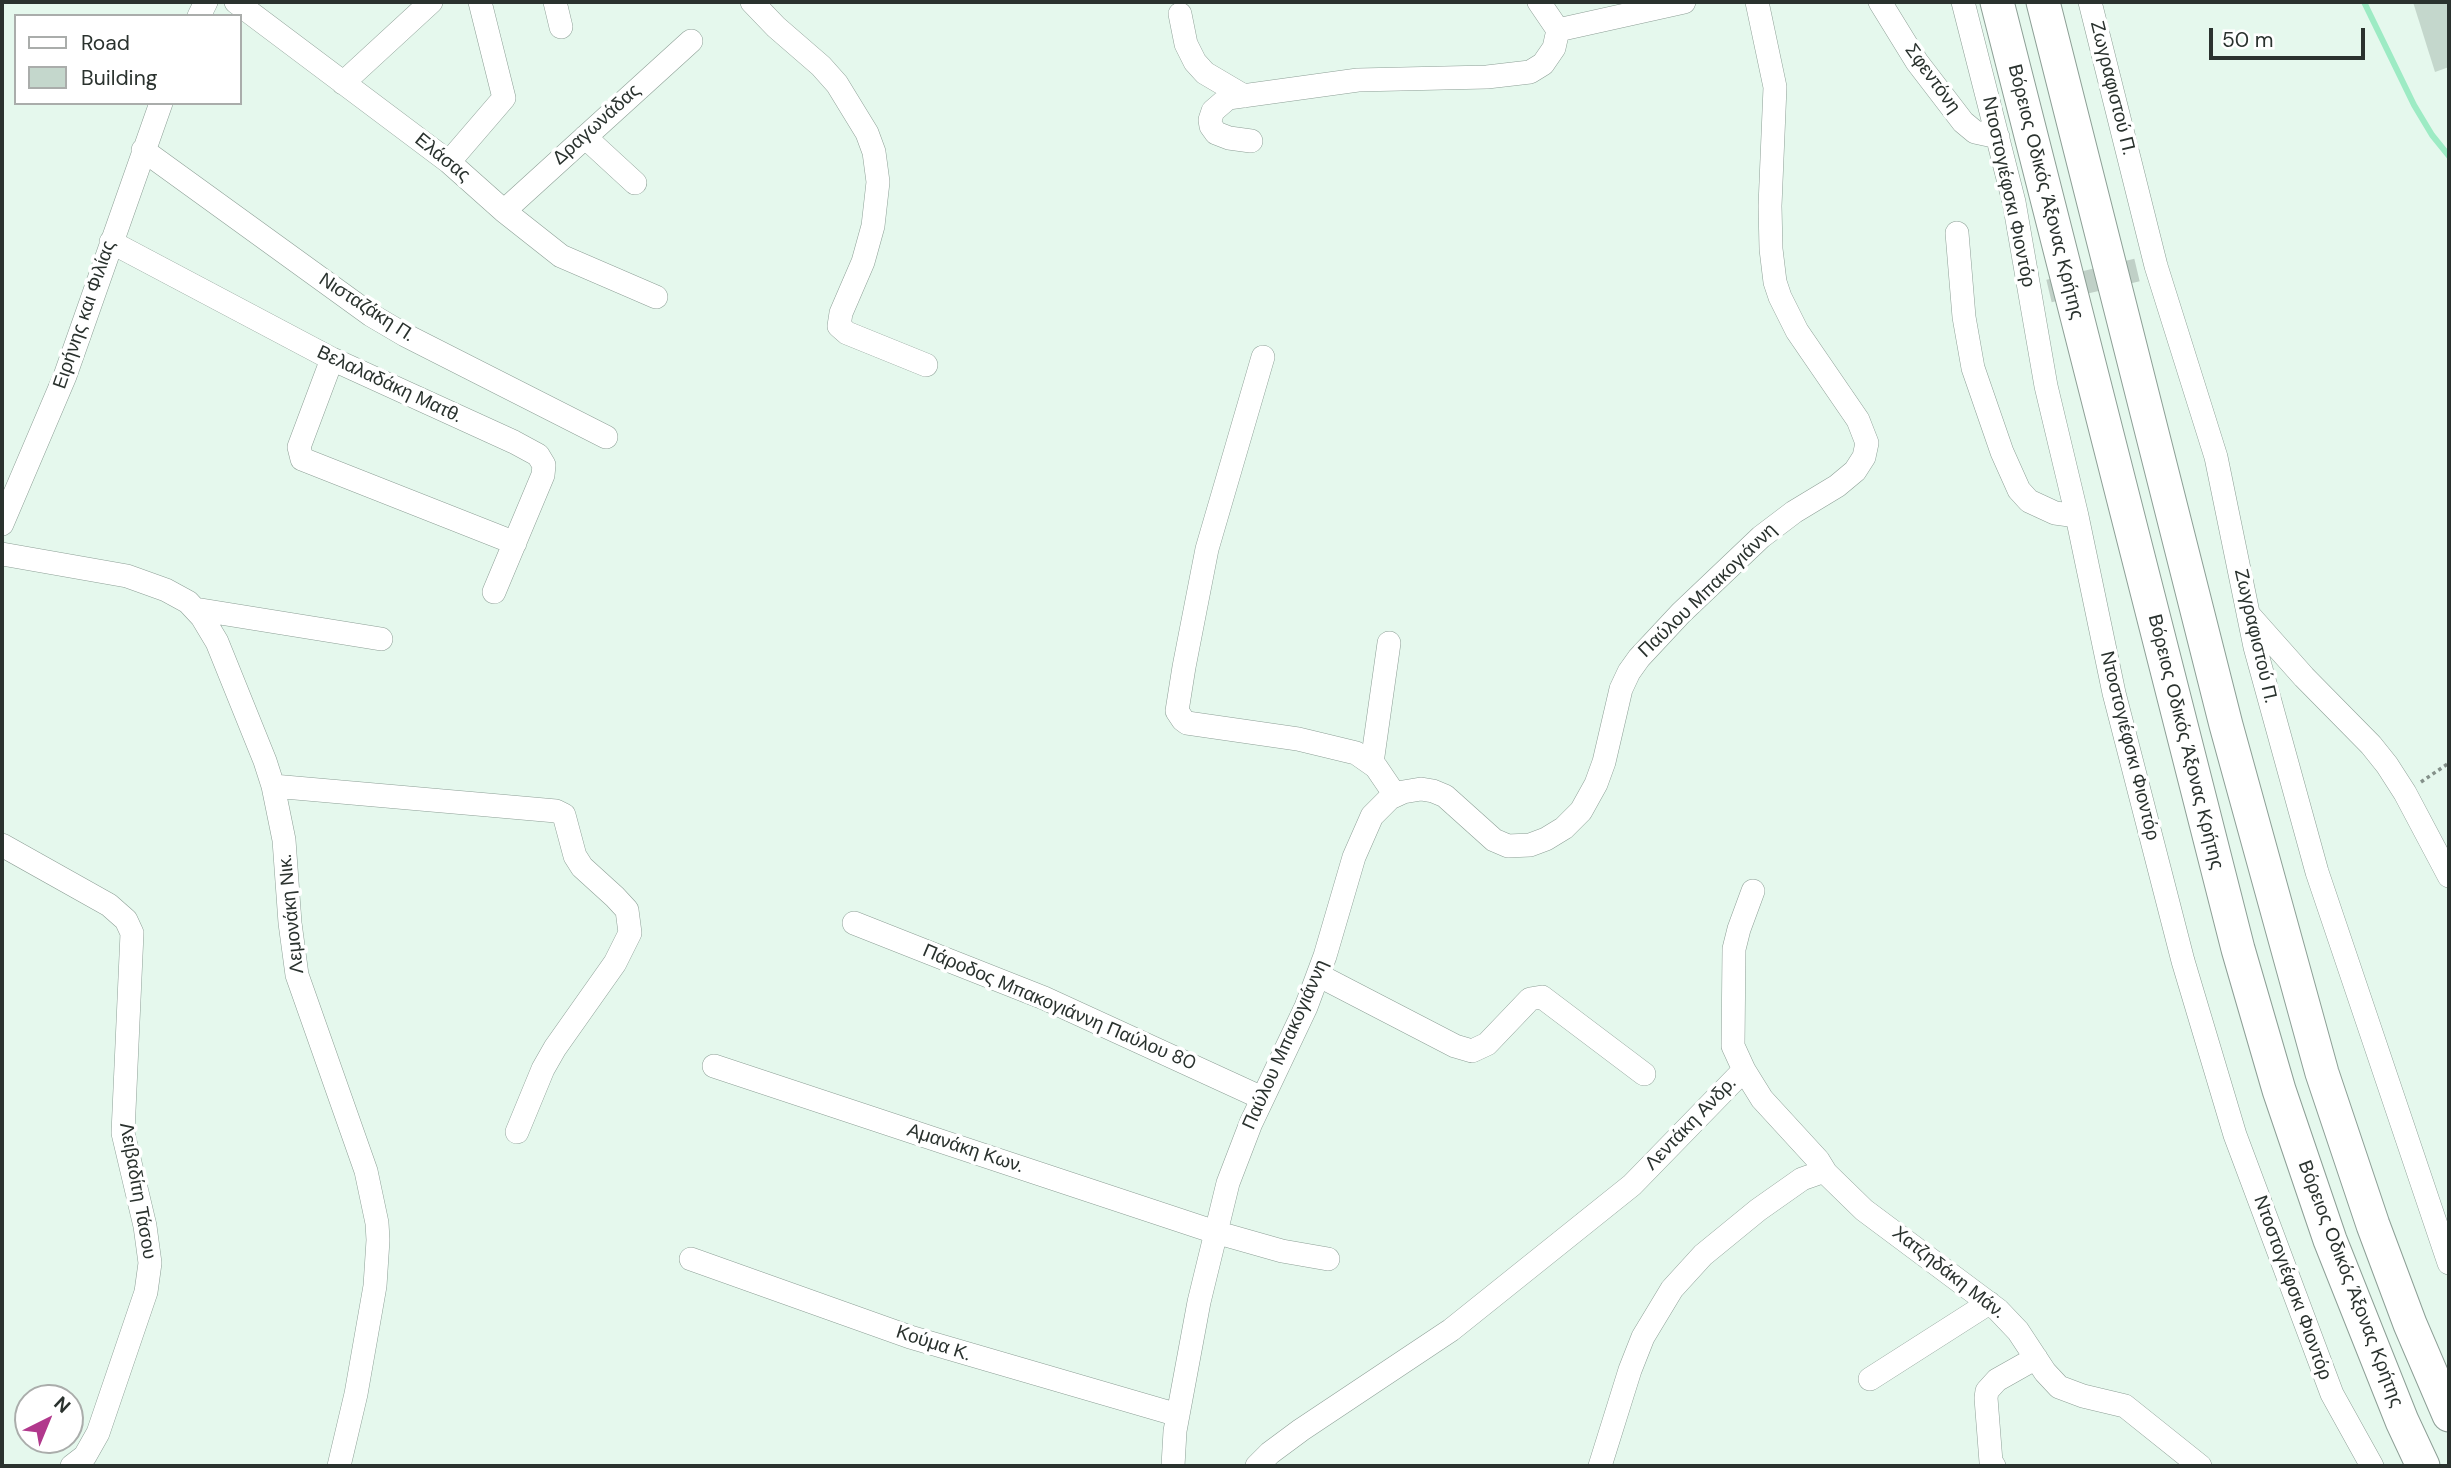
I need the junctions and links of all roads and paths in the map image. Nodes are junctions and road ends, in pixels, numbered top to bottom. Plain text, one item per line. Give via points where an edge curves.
1 (236, 2) edge
2 (431, 2) edge
3 (480, 2) edge
4 (555, 2) edge
5 (752, 2) edge
6 (1539, 2) edge
7 (1684, 2) edge
8 (1757, 2) edge
9 (1880, 2) edge
10 (1963, 2) edge
11 (1997, 2) edge
12 (2043, 2) edge
13 (2090, 2) edge
14 (1180, 14) dead end
15 (561, 27) dead end
16 (1558, 30) junction
17 (691, 41) dead end
18 (343, 83) junction
19 (1244, 96) junction
20 (160, 105) edge
21 (585, 137) junction
22 (1998, 137) junction
23 (1251, 141) dead end
24 (143, 150) junction
25 (449, 162) junction
26 (635, 183) dead end
27 (504, 211) junction
28 (1957, 233) dead end
29 (111, 242) junction
30 (656, 297) dead end
31 (1263, 357) dead end
32 (332, 359) junction
33 (926, 365) dead end
34 (606, 437) dead end
35 (2077, 516) junction
36 (2, 524) edge
37 (515, 543) junction
38 (2, 554) edge
39 (494, 592) dead end
40 (195, 609) junction
41 (2248, 614) junction
42 (381, 639) dead end
43 (1389, 643) dead end
44 (1372, 763) junction
45 (2449, 763) edge
46 (273, 786) junction
47 (2405, 793) junction
48 (1395, 795) junction
49 (2, 845) edge
50 (2449, 876) edge
51 (1753, 891) dead end
52 (854, 923) dead end
53 (1318, 975) junction
54 (714, 1066) dead end
55 (1744, 1070) junction
56 (1644, 1074) dead end
57 (1262, 1098) junction
58 (517, 1132) dead end
59 (1826, 1173) junction
60 (1215, 1232) junction
61 (691, 1259) dead end
62 (1328, 1259) dead end
63 (2449, 1263) edge
64 (1989, 1303) junction
65 (2036, 1358) junction
66 (1870, 1379) dead end
67 (1178, 1415) junction
68 (2449, 1415) edge
69 (72, 1466) edge
70 (339, 1466) edge
71 (1173, 1466) edge
72 (1257, 1466) edge
73 (1600, 1466) edge
74 (1994, 1466) edge
75 (2200, 1466) edge
76 (2372, 1466) edge
77 (2423, 1466) edge

1 - 18 street, Ελάσας
2 - 18 street
3 - 25 street via 504,98
4 - 15 street
5 - 33 street via 837,84 874,152 878,191 870,239 839,326
6 - 16 street
7 - 16 street
8 - 48 street, Παύλου Μπακογιάννη via 1775,87 1770,206 1775,282 1797,331 1858,420 1867,443 1864,457 1837,486 1761,537 1639,658 1621,689 1596,784 1581,811 1564,828 1530,845 1508,846 1494,840 1438,793 1421,789
9 - 22 street, Σφεντόνη via 1917,62 1963,122 1979,133
10 - 22 street, Ντοστογιέφσκι Φιοντόρ
11 - 77 highway, Βόρειος Οδικός Άξονας Κρήτης via 2221,885 2279,1090 2330,1240
12 - 68 highway via 2226,725 2322,1073 2382,1250
13 - 41 street, Ζωγραφιστού Π. via 2146,268 2216,457
14 - 19 street via 1195,62
16 - 19 street via 1555,48 1530,72 1358,80
17 - 21 street, Δραγωνάδας
18 - 25 street, Ελάσας
19 - 23 street via 1220,103 1210,120 1216,133
20 - 24 street, Ειρήνης και Φιλίας
21 - 26 street
21 - 27 street, Δραγωνάδας
22 - 35 street, Ντοστογιέφσκι Φιοντόρ via 2040,294 2046,386
24 - 29 street, Ειρήνης και Φιλίας
24 - 34 street, Νισταζάκη Π. via 371,314
25 - 27 street, Ελάσας
27 - 30 street, Ελάσας via 561,256
28 - 35 street via 1973,368 2002,452 2029,501 2055,513
29 - 32 street, Βελαλαδάκη Ματθ.
29 - 36 street, Ειρήνης και Φιλίας via 65,376
31 - 44 street via 1207,549 1177,711 1187,723 1298,739 1356,753
32 - 37 street, Βελαλαδάκη Ματθ. via 538,455 544,470
32 - 37 street via 299,447 302,458
35 - 76 street, Ντοστογιέφσκι Φιοντόρ via 2121,719 2183,961 2235,1135 2332,1394
37 - 39 street, Βελαλαδάκη Ματθ.
38 - 40 street, Λεμονάκη Νικ. via 127,576 166,590
40 - 42 street
40 - 46 street, Λεμονάκη Νικ. via 217,642
41 - 47 street via 2371,745
41 - 63 street, Ζωγραφιστού Π. via 2317,872
43 - 44 street
44 - 48 street
45 - 47 path
46 - 58 street via 556,810 564,815 575,856 627,910 630,933 615,963 543,1069
46 - 70 street, Λεμονάκη Νικ. via 284,840 297,975 366,1171 377,1223 375,1286
47 - 50 street
48 - 53 street, Παύλου Μπακογιάννη via 1380,805 1365,828
49 - 69 street, Λειβαδίτη Τάσου via 109,905 126,919 132,933 123,1133 150,1263 146,1292 98,1433 85,1456
51 - 55 street via 1734,949 1732,1036
52 - 57 street, Πάροδος Μπακογιάννη Παύλου 80 via 1044,998
53 - 56 street via 1472,1051 1487,1044 1530,999 1542,998
53 - 57 street, Παύλου Μπακογιάννη
54 - 60 street, Αμανάκη Κων.
55 - 59 street, Λεντάκη Ανδρ.
55 - 72 street, Λεντάκη Ανδρ. via 1632,1185 1468,1316
57 - 60 street, Παύλου Μπακογιάννη via 1228,1183
59 - 64 street, Χατζηδάκη Μάν. via 1864,1210
59 - 73 street via 1801,1179 1758,1210 1703,1255 1672,1289 1643,1337
60 - 62 street, Αμανάκη Κων.
60 - 67 street, Παύλου Μπακογιάννη
61 - 67 street, Κούμα Κ. via 910,1337
64 - 65 street, Χατζηδάκη Μάν. via 2018,1331
64 - 66 street
65 - 74 street via 1997,1380 1987,1391
65 - 75 street, Χατζηδάκη Μάν. via 2059,1387 2125,1406
67 - 71 street, Παύλου Μπακογιάννη

